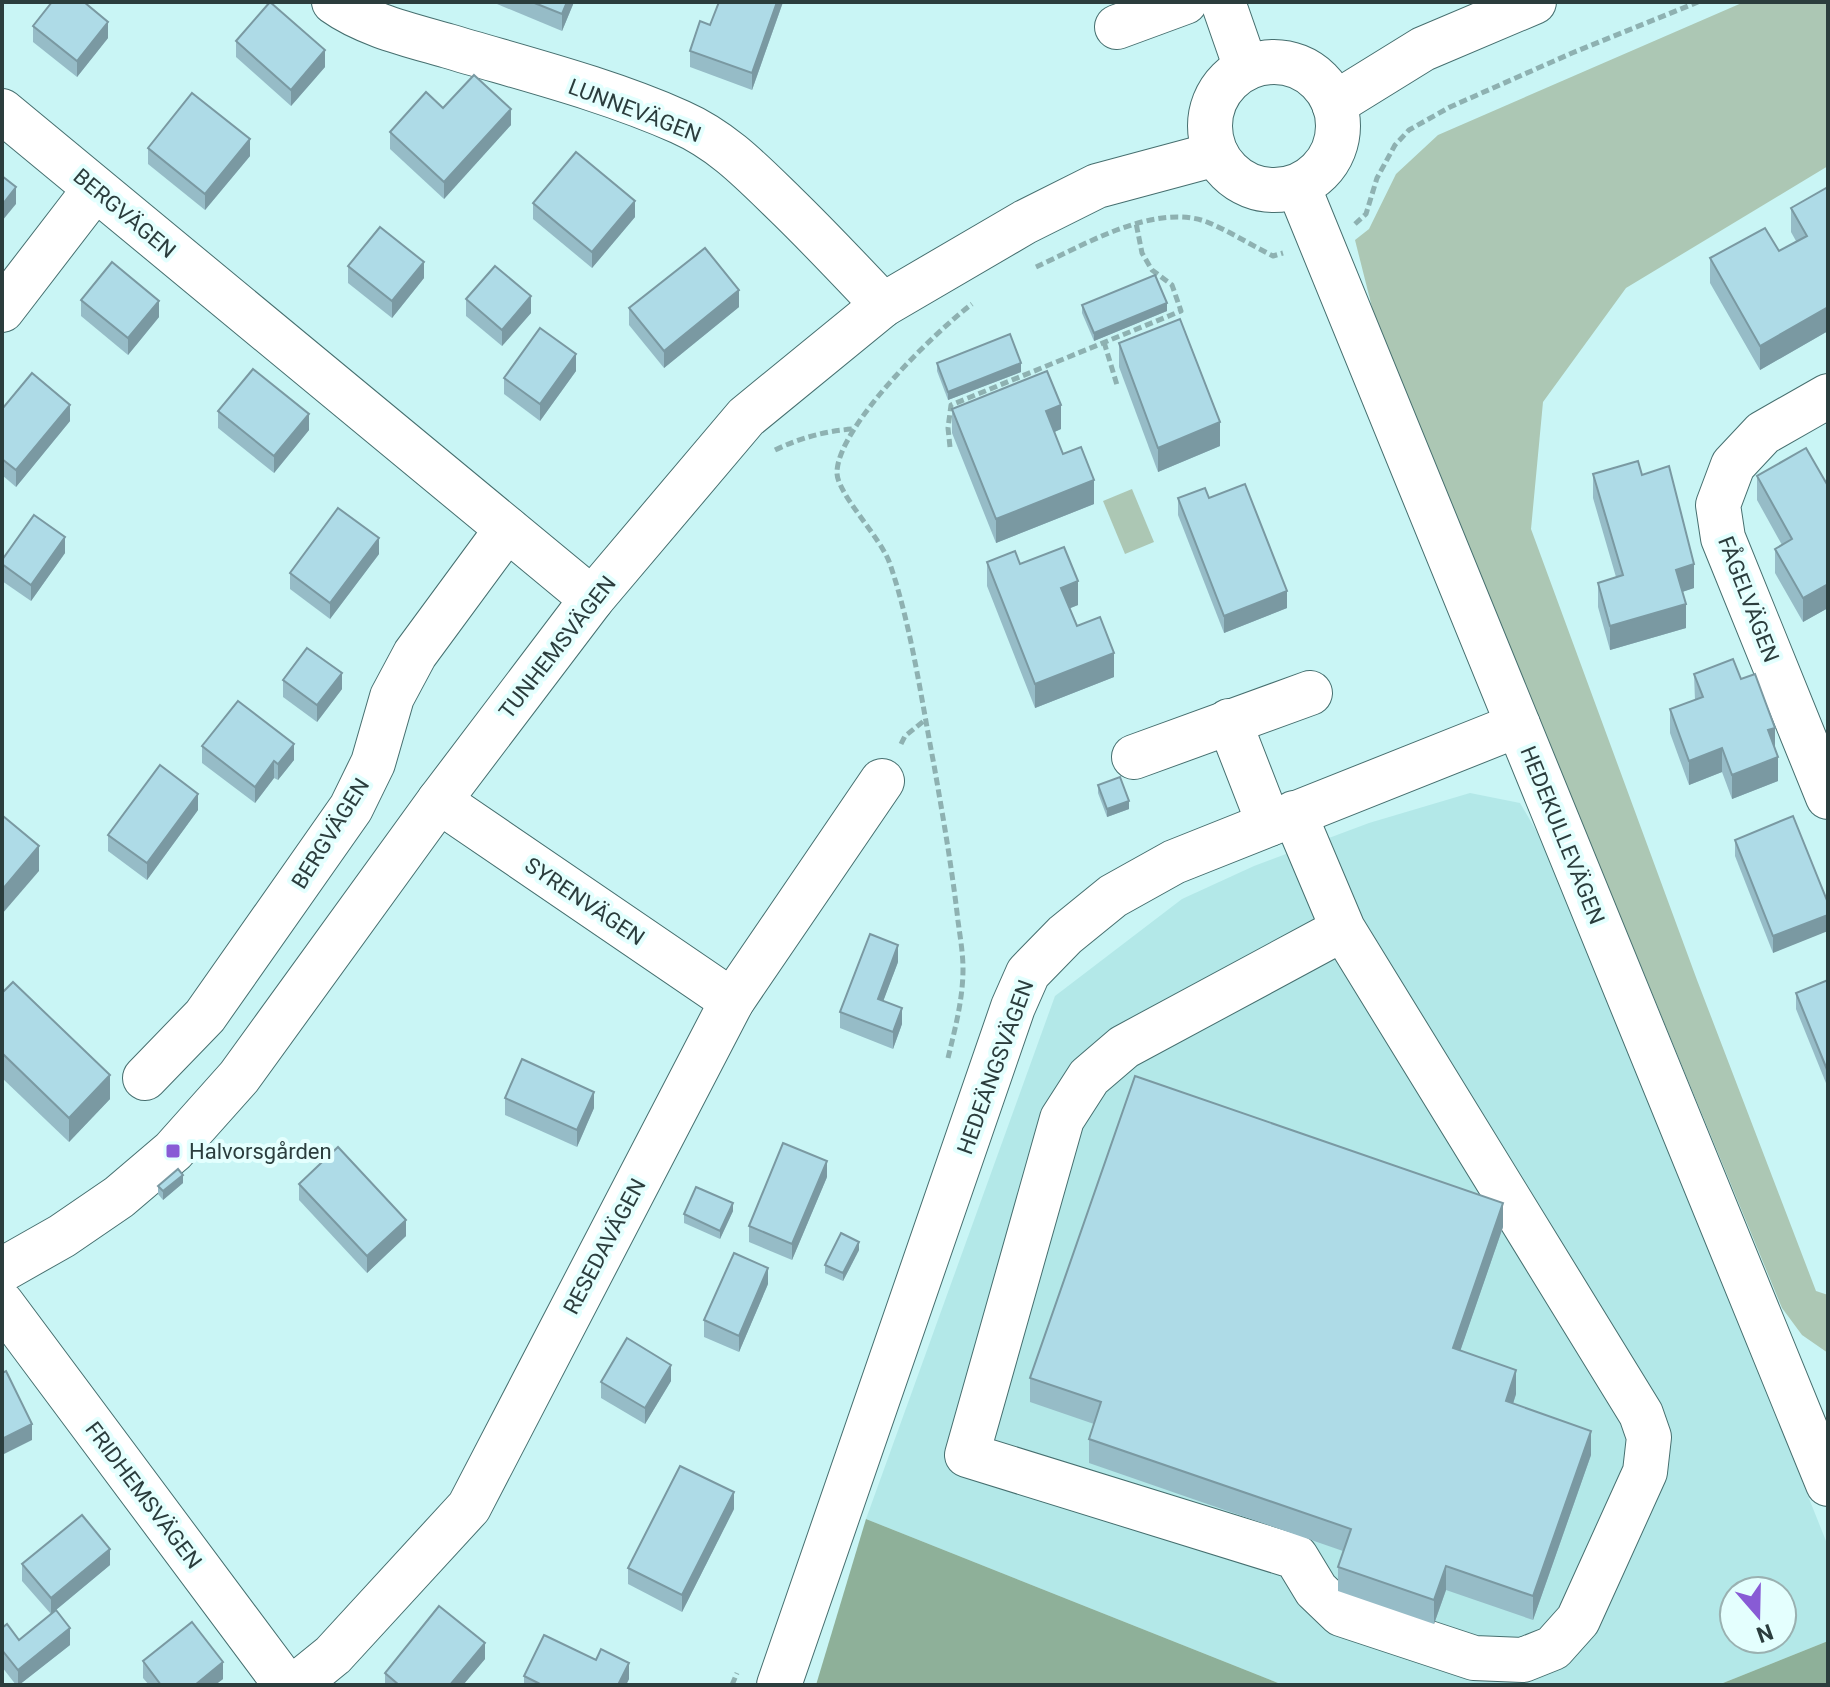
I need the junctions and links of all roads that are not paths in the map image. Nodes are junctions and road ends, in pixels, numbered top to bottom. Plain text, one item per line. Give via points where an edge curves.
1 (334, 2) edge
2 (1185, 2) edge
3 (1223, 2) edge
4 (1534, 2) edge
5 (1117, 27) dead end
6 (1246, 68) junction
7 (1334, 104) junction
8 (2, 111) edge
9 (1216, 154) junction
10 (1298, 186) junction
11 (95, 189) junction
12 (883, 305) junction
13 (2, 310) edge
14 (1828, 396) edge
15 (507, 529) junction
16 (592, 599) junction
17 (1310, 693) dead end
18 (1229, 721) junction
19 (1518, 725) junction
20 (1134, 757) dead end
21 (882, 781) dead end
22 (1828, 797) edge
23 (439, 801) junction
24 (1281, 819) junction
25 (1343, 929) junction
26 (732, 1001) junction
27 (145, 1078) dead end
28 (2, 1270) edge
29 (2, 1304) edge
30 (1812, 1400) edge
31 (1828, 1484) edge
32 (286, 1685) edge
33 (296, 1685) edge
34 (779, 1685) edge

1 - 12 street, LUNNEVÄGEN via 403,32 631,103 718,143
2 - 5 street
3 - 6 street
4 - 7 street via 1423,49
6 - 7 street via 1278,62 1298,67 1317,78
6 - 9 street via 1229,79 1213,105 1210,135
7 - 10 street via 1338,129 1332,153
8 - 11 street, BERGVÄGEN
9 - 10 street via 1251,186
9 - 12 street, TUNHEMSVÄGEN via 1097,186
10 - 19 street, HEDEKULLEVÄGEN
11 - 13 street
11 - 15 street, BERGVÄGEN
12 - 16 street, TUNHEMSVÄGEN via 746,417
14 - 22 street, FÅGELVÄGEN via 1763,433 1733,465 1718,505 1723,538
15 - 16 street, BERGVÄGEN
15 - 27 street, BERGVÄGEN via 415,654 392,697 373,763 351,808 205,1016
16 - 23 street, TUNHEMSVÄGEN
17 - 18 street
18 - 20 street
18 - 24 street
19 - 24 street, HEDEÄNGSVÄGEN
19 - 30 street, HEDEKULLEVÄGEN
21 - 26 street, RESEDAVÄGEN
23 - 26 street, SYRENVÄGEN
23 - 28 street, TUNHEMSVÄGEN via 239,1077 173,1151 119,1197
24 - 25 street
24 - 34 street, HEDEÄNGSVÄGEN via 1174,862 1113,896 1028,973
25 - 25 street via 1633,1401 1649,1437 1645,1472 1578,1620 1553,1648 1523,1660 1474,1658 1341,1614 1316,1590 1296,1557 967,1455 1062,1119 1089,1077 1124,1047
26 - 33 street, RESEDAVÄGEN via 469,1507 333,1655
29 - 32 street, FRIDHEMSVÄGEN
30 - 31 street, HEDEKULLEVÄGEN

